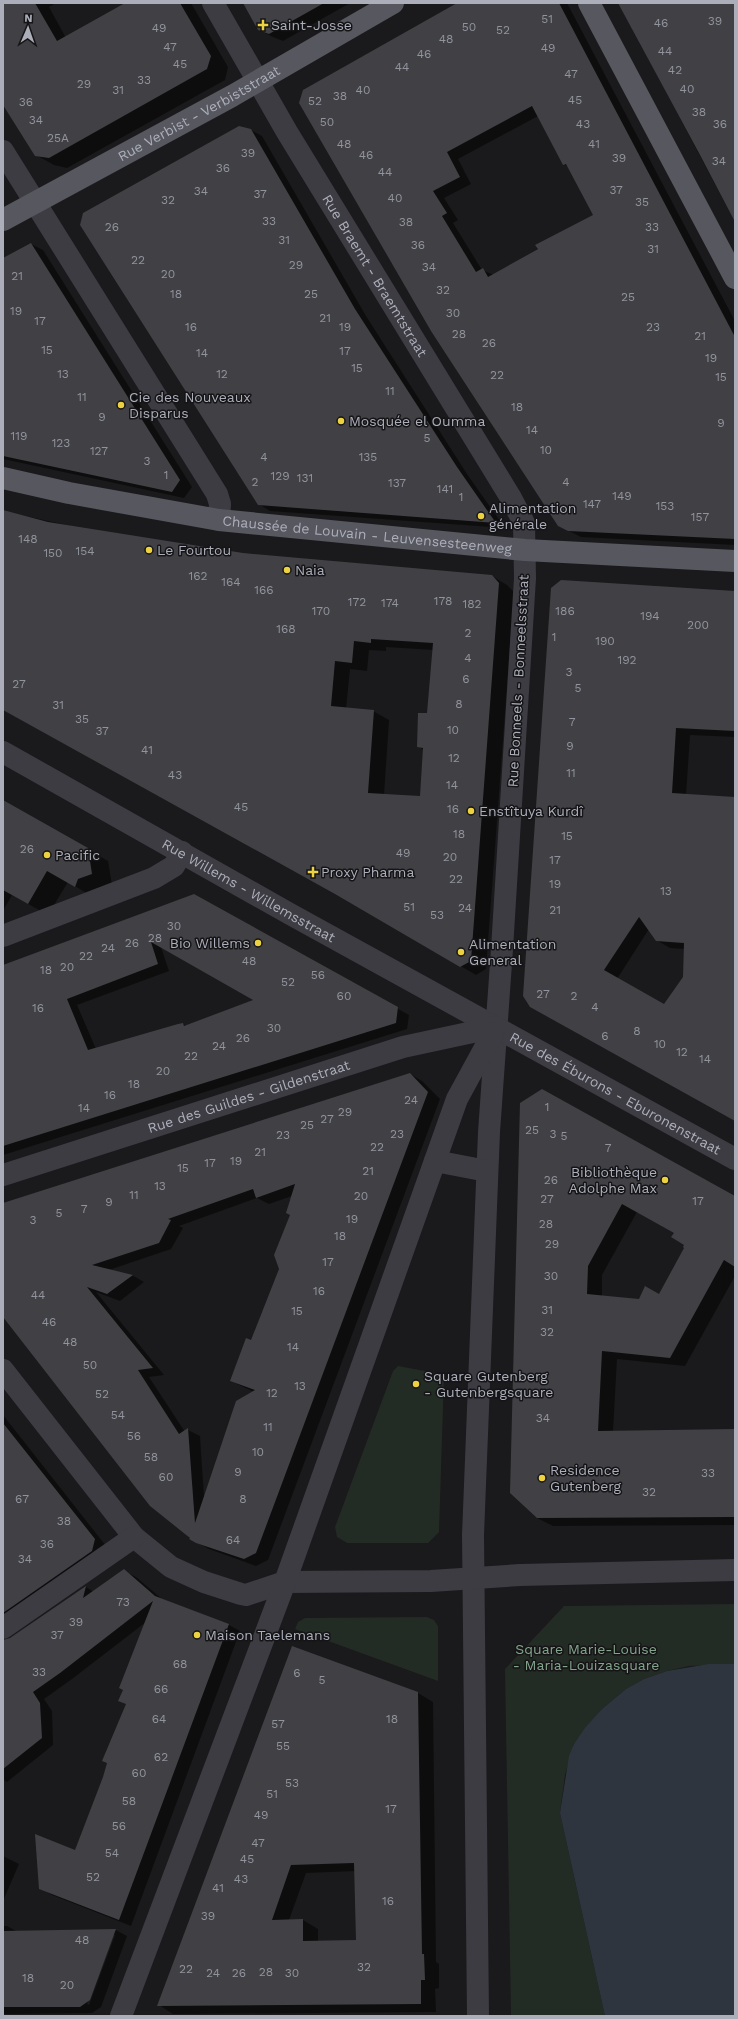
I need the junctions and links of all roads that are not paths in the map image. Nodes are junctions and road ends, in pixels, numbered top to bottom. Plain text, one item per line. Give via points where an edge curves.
1 (213, 3) edge
2 (393, 3) edge
3 (590, 3) edge
4 (258, 82) junction
5 (3, 151) edge
6 (35, 202) junction
7 (3, 220) edge
8 (735, 278) edge
9 (3, 478) edge
10 (219, 520) junction
11 (525, 550) junction
12 (735, 561) edge
13 (3, 752) edge
14 (182, 852) junction
15 (3, 936) edge
16 (496, 1027) junction
17 (735, 1159) edge
18 (435, 1161) junction
19 (487, 1172) junction
20 (3, 1175) edge
21 (3, 1370) edge
22 (134, 1537) junction
23 (735, 1570) edge
24 (473, 1578) junction
25 (285, 1582) junction
26 (3, 1628) edge
27 (121, 2016) edge
28 (478, 2016) edge

1 - 4 street, Rue Braemt - Braemtstraat
2 - 4 main road, Rue Verbist - Verbiststraat
3 - 8 main road
4 - 6 main road, Rue Verbist - Verbiststraat
4 - 11 street, Rue Braemt - Braemtstraat via 511,498 524,523
5 - 6 street
6 - 7 main road, Rue Verbist - Verbiststraat
6 - 10 street via 217,494 220,504
9 - 10 main road, Chaussée de Louvain - Leuvensesteenweg via 69,493
10 - 11 main road, Chaussée de Louvain - Leuvensesteenweg
11 - 12 main road, Chaussée de Louvain - Leuvensesteenweg
11 - 16 street, Rue Bonneels - Bonneelsstraat
13 - 14 street, Rue Willems - Willemsstraat
14 - 15 street via 174,866 154,878
14 - 16 street, Rue Willems - Willemsstraat
16 - 17 street, Rue des Éburons - Eburonenstraat
16 - 18 street via 457,1099
16 - 19 street
16 - 20 street, Rue des Guildes - Gildenstraat via 403,1047
18 - 19 street
18 - 25 street
19 - 24 street
21 - 22 street
22 - 25 street via 171,1567 204,1582 241,1594 246,1595
22 - 26 street
23 - 24 street
24 - 25 street
24 - 28 street
25 - 27 street

